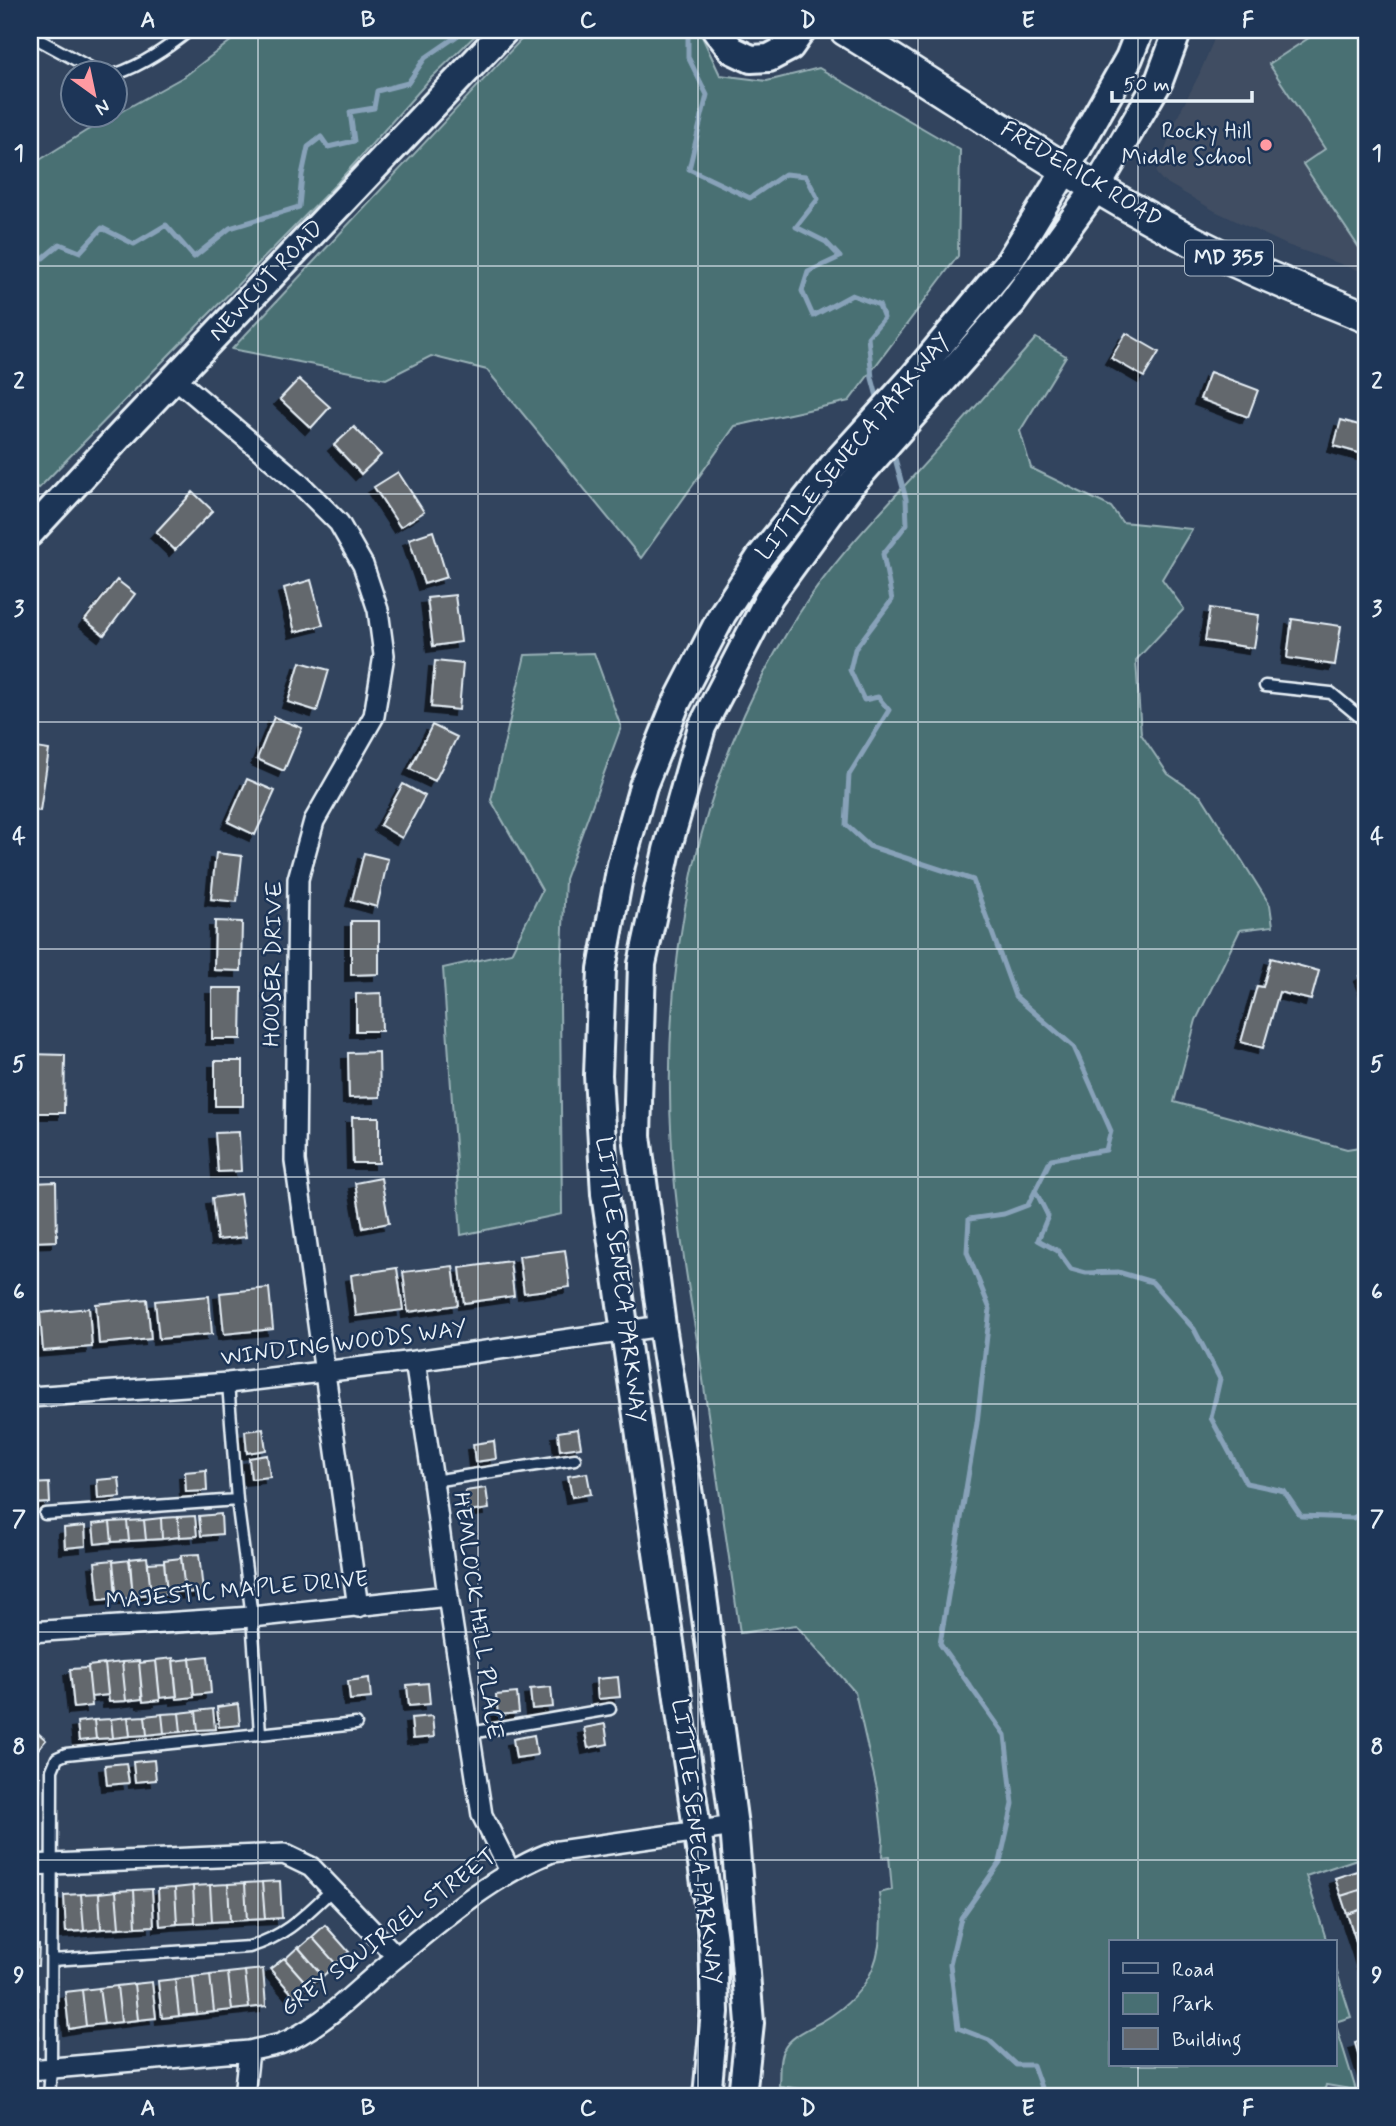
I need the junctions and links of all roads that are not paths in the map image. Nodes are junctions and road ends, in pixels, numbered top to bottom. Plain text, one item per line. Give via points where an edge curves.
1 (190, 30) edge
2 (505, 30) edge
3 (716, 30) edge
4 (802, 30) edge
5 (845, 30) edge
6 (1140, 30) edge
7 (1178, 30) edge
8 (30, 35) edge
9 (76, 60) edge
10 (130, 69) edge
11 (1066, 169) junction
12 (1097, 187) junction
13 (1366, 317) edge
14 (175, 378) junction
15 (30, 533) edge
16 (1265, 686) dead end
17 (1366, 722) edge
18 (662, 1326) junction
19 (624, 1331) junction
20 (415, 1361) junction
21 (324, 1372) junction
22 (228, 1383) junction
23 (30, 1397) edge
24 (575, 1459) dead end
25 (433, 1481) junction
26 (237, 1500) junction
27 (45, 1514) dead end
28 (448, 1596) junction
29 (358, 1607) junction
30 (252, 1617) junction
31 (30, 1632) edge
32 (610, 1709) dead end
33 (356, 1724) dead end
34 (260, 1732) junction
35 (470, 1733) junction
36 (734, 1826) junction
37 (698, 1831) junction
38 (52, 1864) junction
39 (30, 1865) edge
40 (510, 1871) junction
41 (332, 1890) junction
42 (397, 1957) junction
43 (52, 1960) junction
44 (248, 2051) junction
45 (51, 2069) junction
46 (30, 2070) edge
47 (48, 2096) edge
48 (244, 2096) edge
49 (707, 2096) edge
50 (742, 2096) edge

1 - 10 lane
2 - 14 main road, NEWCUT ROAD
3 - 4 main road via 732,50 751,60 769,58 790,47
5 - 11 main road, FREDERICK ROAD / MD 355
6 - 11 main road, LITTLE SENECA PARKWAY
7 - 12 main road, LITTLE SENECA PARKWAY via 1159,81
8 - 9 lane
11 - 12 main road, FREDERICK ROAD / MD 355
11 - 19 main road, LITTLE SENECA PARKWAY via 1009,262 760,557 722,615 676,704 648,774 621,865 602,969 598,1075 605,1194
12 - 13 main road, FREDERICK ROAD / MD 355 via 1177,233
12 - 18 main road, LITTLE SENECA PARKWAY via 1012,303 850,486 769,596 702,726 667,849 642,964 637,1136
14 - 15 main road, NEWCUT ROAD
14 - 21 street, HOUSER DRIVE via 298,482 339,523 363,565 378,610 384,655 374,716 314,821 298,879 295,1161
16 - 17 lane via 1331,693
18 - 19 street, WINDING WOODS WAY
18 - 36 main road, LITTLE SENECA PARKWAY
19 - 20 street, WINDING WOODS WAY
19 - 37 main road, LITTLE SENECA PARKWAY
20 - 21 street, WINDING WOODS WAY
20 - 25 street, HEMLOCK HILL PLACE
21 - 22 street, WINDING WOODS WAY
21 - 29 street, HOUSER DRIVE
22 - 23 street, WINDING WOODS WAY
22 - 26 lane
24 - 25 lane
25 - 28 street, HEMLOCK HILL PLACE
26 - 27 lane
26 - 30 lane
28 - 29 street, MAJESTIC MAPLE DRIVE
28 - 35 street, HEMLOCK HILL PLACE
29 - 30 street, MAJESTIC MAPLE DRIVE
30 - 31 street, MAJESTIC MAPLE DRIVE
30 - 34 lane
32 - 35 lane
33 - 34 lane
34 - 38 lane via 57,1758 52,1770
35 - 40 street, HEMLOCK HILL PLACE via 482,1815
36 - 37 street, GREY SQUIRREL STREET
36 - 50 main road, LITTLE SENECA PARKWAY via 750,2023
37 - 40 street, GREY SQUIRREL STREET via 552,1852
37 - 49 main road, LITTLE SENECA PARKWAY via 715,1988
38 - 39 street
38 - 41 street via 284,1854 311,1867
38 - 43 lane
40 - 42 street, GREY SQUIRREL STREET
41 - 42 street
41 - 43 lane via 285,1932 249,1947
42 - 44 street, GREY SQUIRREL STREET via 315,2025 280,2044
43 - 45 lane
44 - 45 street, GREY SQUIRREL STREET
44 - 48 street
45 - 46 street, GREY SQUIRREL STREET
45 - 47 lane

